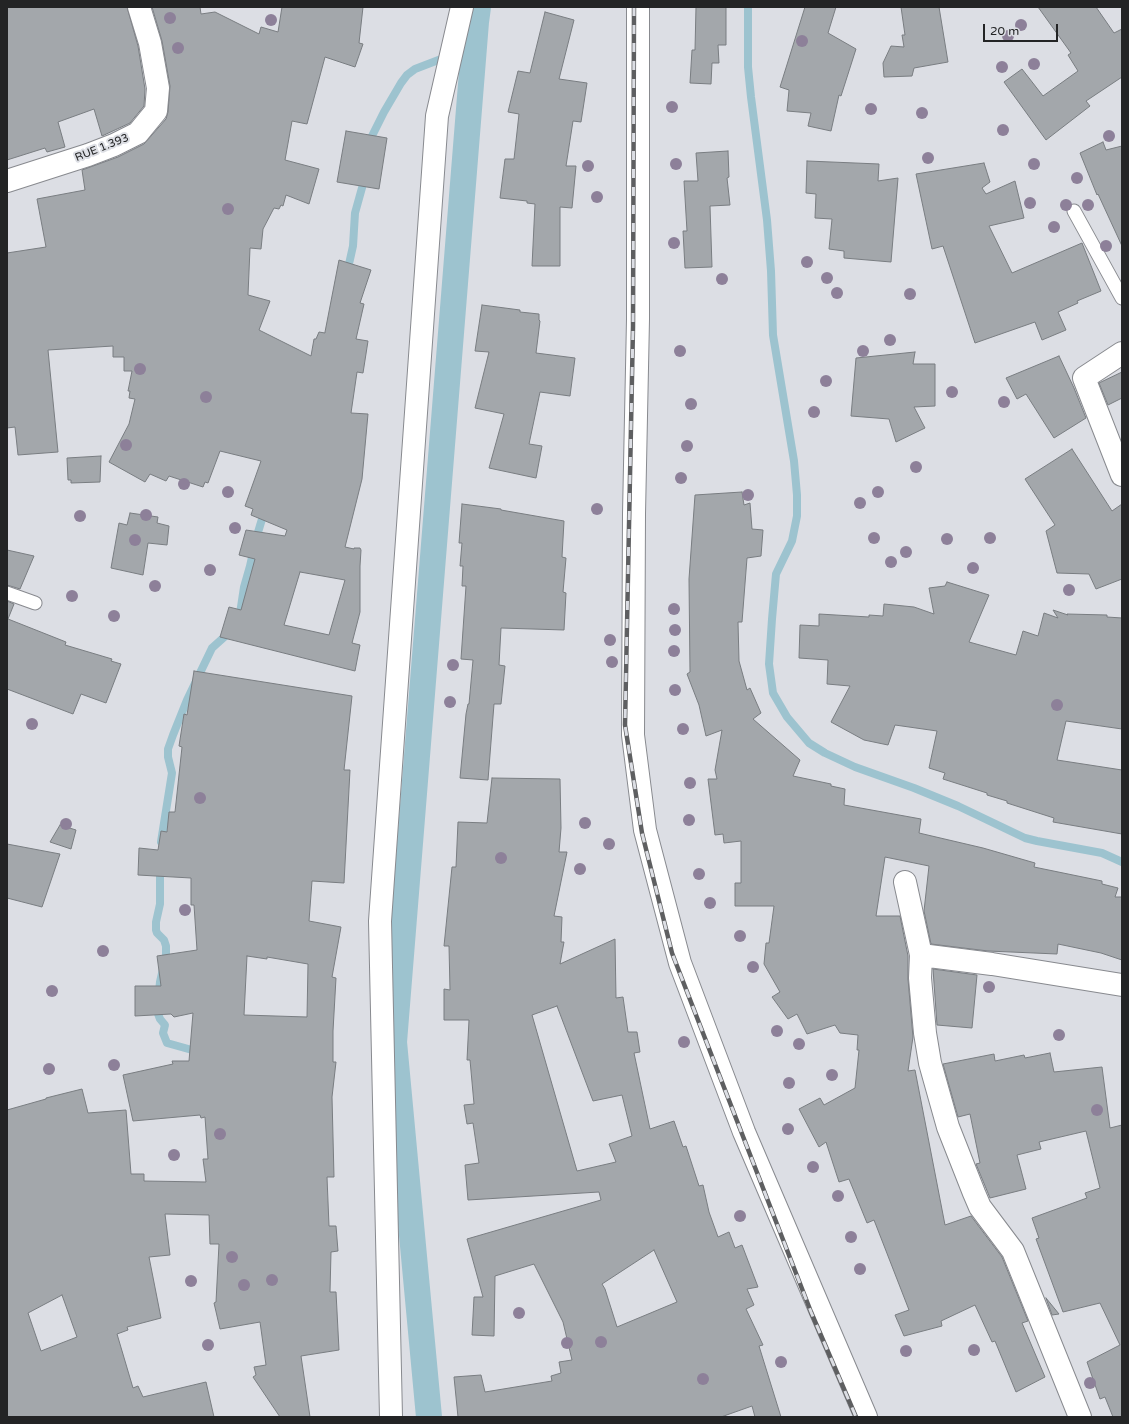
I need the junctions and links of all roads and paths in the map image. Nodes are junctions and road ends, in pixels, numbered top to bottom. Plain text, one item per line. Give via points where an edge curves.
1 (140, 7) edge
2 (462, 7) edge
3 (638, 7) edge
4 (7, 181) edge
5 (1074, 211) dead end
6 (1122, 298) edge
7 (1122, 353) edge
8 (1122, 475) edge
9 (7, 593) edge
10 (35, 603) dead end
11 (905, 882) dead end
12 (921, 955) junction
13 (1122, 985) edge
14 (391, 1417) edge
15 (866, 1417) edge
16 (1080, 1417) edge

1 - 4 street, RUE 1.393 via 158,88 156,112 138,133 114,145
2 - 14 street via 437,116 380,921
3 - 15 street via 638,319 633,735 645,830 680,963 744,1132
5 - 6 lane
7 - 8 street via 1084,378
9 - 10 lane
11 - 12 street
12 - 13 street
12 - 16 street via 920,978 925,1033 930,1063 948,1127 980,1207 1013,1251

